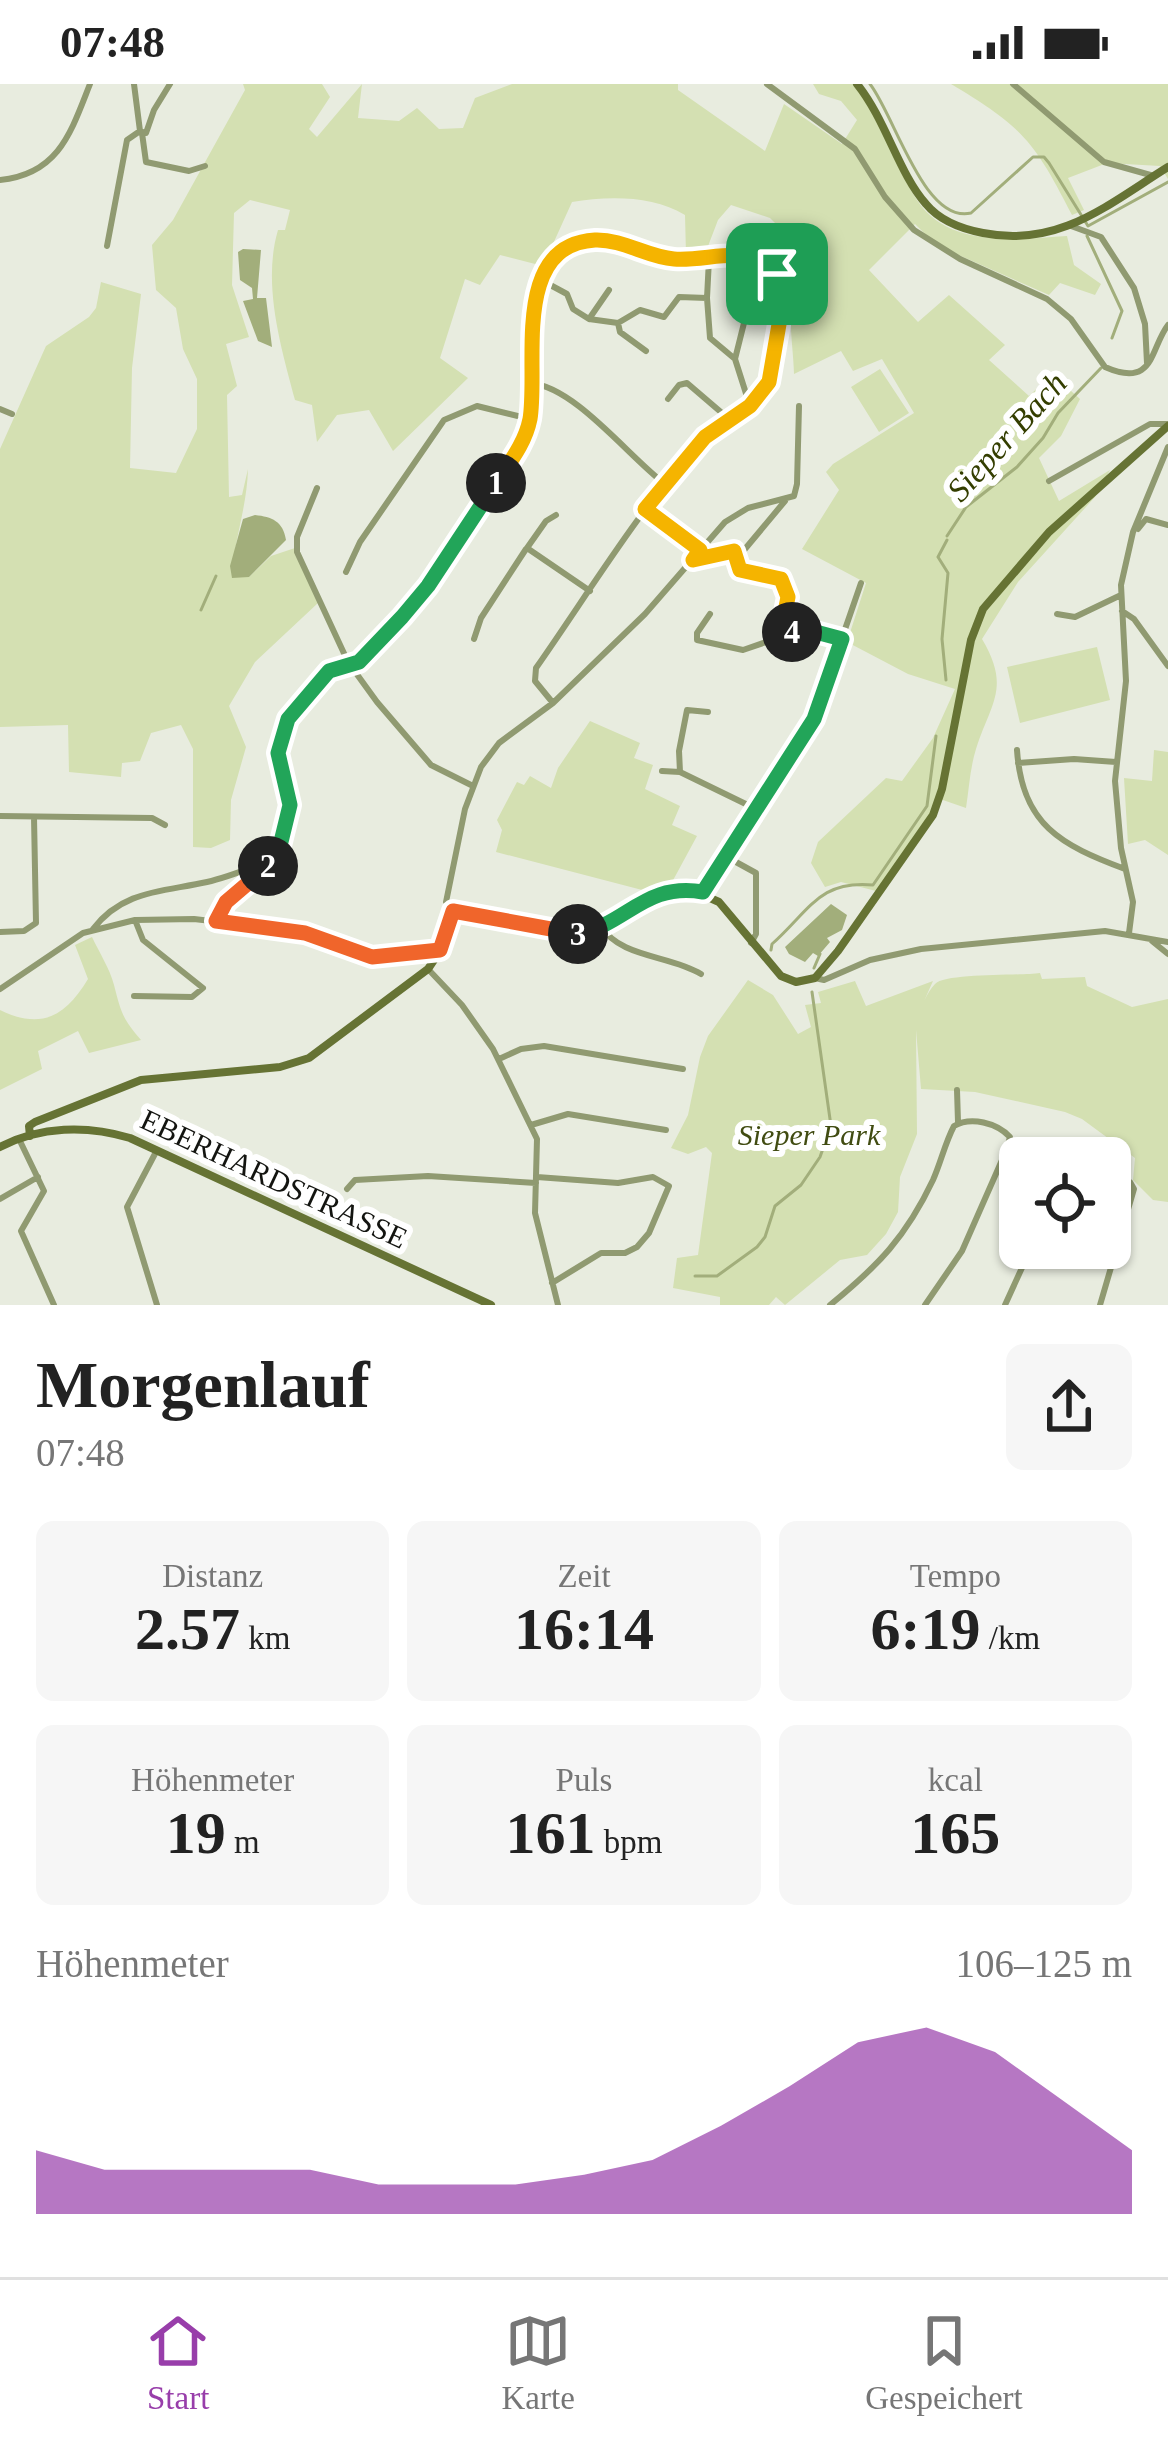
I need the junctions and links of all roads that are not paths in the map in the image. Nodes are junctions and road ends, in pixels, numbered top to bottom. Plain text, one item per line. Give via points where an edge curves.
1 (90, 84) edge
2 (134, 84) edge
3 (170, 84) edge
4 (767, 84) edge
5 (857, 84) edge
6 (1013, 84) edge
7 (141, 132) junction
8 (206, 166) dead end
9 (1168, 167) edge
10 (1154, 176) junction
11 (0, 180) edge
12 (1068, 227) junction
13 (107, 246) dead end
14 (710, 259) junction
15 (541, 280) junction
16 (609, 290) dead end
17 (707, 298) junction
18 (747, 311) dead end
19 (589, 319) junction
20 (618, 323) junction
21 (1168, 325) edge
22 (646, 352) dead end
23 (735, 359) junction
24 (1147, 364) junction
25 (531, 383) junction
26 (668, 399) dead end
27 (750, 406) junction
28 (799, 406) dead end
29 (0, 410) edge
30 (12, 415) dead end
31 (530, 419) junction
32 (729, 419) junction
33 (1168, 425) edge
34 (1168, 446) edge
35 (1049, 481) dead end
36 (665, 484) junction
37 (317, 488) dead end
38 (787, 499) junction
39 (645, 509) junction
40 (556, 515) dead end
41 (1168, 524) edge
42 (1134, 530) junction
43 (527, 548) junction
44 (700, 550) junction
45 (734, 551) junction
46 (693, 560) junction
47 (346, 572) dead end
48 (861, 583) dead end
49 (590, 591) junction
50 (1120, 595) junction
51 (1122, 610) junction
52 (710, 614) dead end
53 (1057, 614) dead end
54 (780, 637) junction
55 (474, 639) dead end
56 (842, 639) junction
57 (349, 664) junction
58 (1168, 667) edge
59 (553, 703) junction
60 (708, 712) dead end
61 (1017, 750) dead end
62 (1116, 762) junction
63 (1018, 764) junction
64 (662, 771) dead end
65 (680, 772) junction
66 (473, 786) junction
67 (754, 808) junction
68 (0, 816) edge
69 (34, 817) junction
70 (165, 825) dead end
71 (724, 856) junction
72 (275, 859) junction
73 (1125, 868) junction
74 (703, 892) junction
75 (451, 912) junction
76 (135, 920) junction
77 (216, 921) junction
78 (601, 926) junction
79 (93, 929) junction
80 (0, 932) edge
81 (1129, 933) junction
82 (1151, 940) junction
83 (1168, 942) edge
84 (751, 943) junction
85 (440, 950) junction
86 (1168, 954) edge
87 (428, 968) junction
88 (701, 974) dead end
89 (815, 978) junction
90 (0, 988) edge
91 (134, 996) dead end
92 (500, 1059) junction
93 (683, 1069) dead end
94 (957, 1090) dead end
95 (958, 1122) junction
96 (531, 1125) junction
97 (666, 1130) dead end
98 (24, 1137) junction
99 (0, 1147) edge
100 (157, 1150) junction
101 (39, 1177) junction
102 (537, 1180) junction
103 (347, 1189) dead end
104 (0, 1199) edge
105 (1020, 1269) edge
106 (1110, 1269) edge
107 (552, 1282) junction
108 (54, 1305) edge
109 (157, 1305) edge
110 (491, 1305) edge
111 (558, 1305) edge
112 (830, 1305) edge
113 (925, 1305) edge
114 (1004, 1305) edge
115 (1100, 1305) edge

1 - 11 street via 61,150
2 - 7 street
3 - 7 street
4 - 24 street via 855,149 914,230 1047,299 1105,368 1127,373
5 - 12 main road via 938,215 996,235
6 - 10 street via 1104,162
7 - 8 street via 146,162 189,171
7 - 13 street via 127,140
9 - 10 main road
10 - 12 main road
12 - 24 street via 1101,237 1138,296
14 - 15 street via 588,241 557,256
14 - 17 street
14 - 27 street via 750,255 779,280 772,373
15 - 19 street
15 - 25 street
16 - 19 street
17 - 20 street via 679,297 664,317 640,310
17 - 23 street via 710,338
18 - 23 street
19 - 20 street
20 - 22 street
21 - 24 street
23 - 27 street
25 - 31 street
25 - 36 street via 584,410
26 - 32 street via 687,383
27 - 32 street
28 - 38 street via 797,484
29 - 30 street
31 - 47 street via 477,406 444,420
31 - 57 street via 428,586 364,658
32 - 36 street
33 - 35 street via 1150,424
33 - 89 main road via 1049,532 982,609 937,805
34 - 42 street
36 - 39 street
37 - 57 street via 297,552
38 - 44 street via 734,514
38 - 45 street via 745,549
39 - 44 street
39 - 49 street
40 - 43 street
41 - 42 street via 1146,519
42 - 50 street
43 - 49 street
43 - 55 street
44 - 46 street
45 - 46 street
45 - 54 street via 744,572 785,584
46 - 59 street
48 - 56 street
49 - 59 street via 535,671
50 - 51 street
50 - 53 street via 1075,617
51 - 58 street
51 - 62 street via 1126,681
52 - 54 street via 698,640 747,650
54 - 56 street via 805,631
56 - 67 street via 814,719
57 - 66 street via 431,765
57 - 72 street via 329,671 285,726 278,753 290,805
59 - 66 street via 499,743
60 - 65 street via 687,710
61 - 63 street
62 - 63 street
62 - 73 street
63 - 73 street via 1029,802 1053,834
64 - 65 street
65 - 67 street
66 - 75 street via 453,856
67 - 71 street
68 - 69 street
69 - 70 street via 152,818
69 - 80 street via 37,923
71 - 74 street
71 - 84 street via 756,872
72 - 77 street
72 - 79 street via 213,881 144,892
73 - 81 street
74 - 78 main road via 659,892
74 - 84 main road
75 - 78 main road via 574,934
75 - 85 main road
76 - 77 street
76 - 79 street
76 - 91 street via 142,940 203,988 192,998
77 - 85 street via 305,933 372,957
78 - 88 street via 616,944
79 - 90 street
81 - 82 street
81 - 89 street via 905,951
82 - 83 street
82 - 86 street
84 - 89 main road via 786,980
85 - 87 main road
87 - 92 street
87 - 98 main road via 309,1058 141,1080 35,1121
92 - 93 street via 544,1046
92 - 96 street
94 - 95 street
95 - 112 street via 888,1253
95 - 113 street via 982,1122 1010,1138 962,1251
96 - 97 street via 568,1114
96 - 102 street
98 - 99 main road
98 - 100 main road, EBERHARDSTRASSE via 92,1129
98 - 101 street
100 - 109 street via 127,1208
100 - 110 main road, EBERHARDSTRASSE
101 - 104 street
101 - 108 street via 44,1195 21,1231
102 - 103 street via 403,1177 356,1180
102 - 107 street via 535,1213
102 - 107 street via 656,1178 669,1186 637,1247 602,1253
105 - 114 street
106 - 115 street
107 - 111 street

